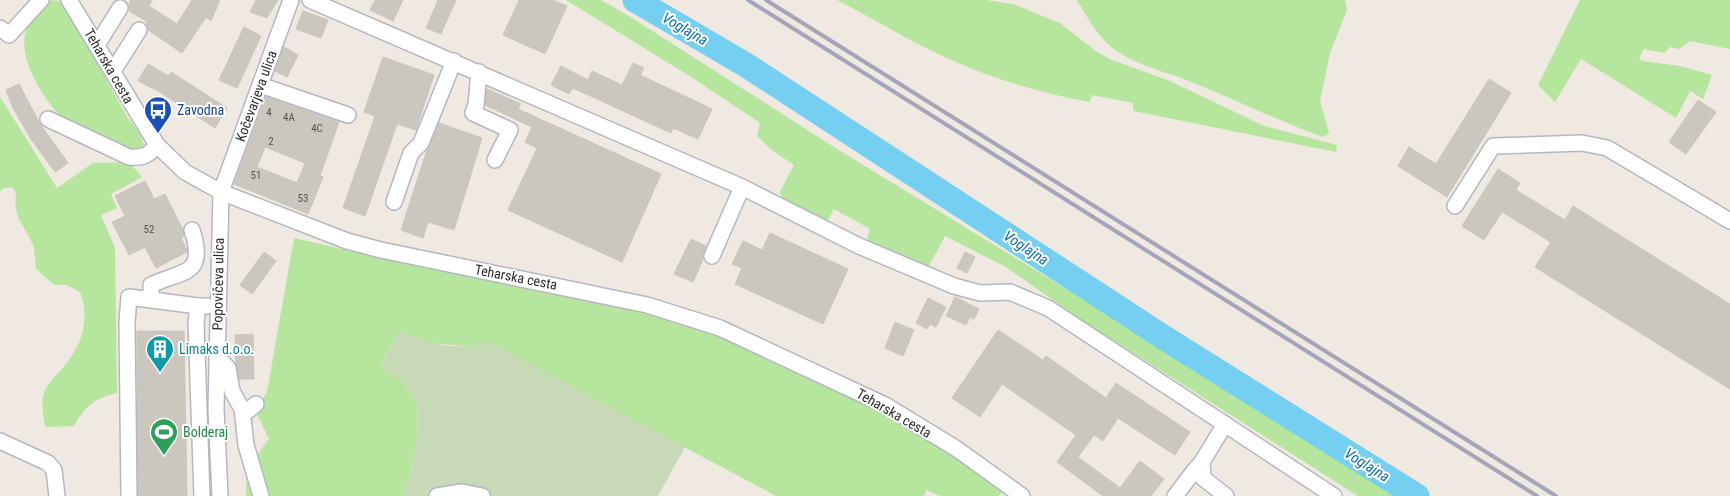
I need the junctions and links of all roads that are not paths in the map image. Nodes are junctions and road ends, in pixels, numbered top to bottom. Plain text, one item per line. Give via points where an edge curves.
1 (41, 0) edge
2 (69, 0) edge
3 (291, 0) edge
4 (310, 0) edge
5 (120, 8) dead end
6 (0, 28) edge
7 (139, 30) dead end
8 (97, 44) junction
9 (454, 61) junction
10 (112, 71) junction
11 (479, 72) junction
12 (260, 85) junction
13 (348, 115) dead end
14 (48, 119) dead end
15 (157, 145) junction
16 (495, 160) dead end
17 (742, 187) junction
18 (221, 192) junction
19 (394, 202) dead end
20 (1455, 206) dead end
21 (1730, 221) edge
22 (192, 230) dead end
23 (712, 256) dead end
24 (151, 300) junction
25 (198, 306) junction
26 (218, 307) junction
27 (217, 356) junction
28 (256, 404) dead end
29 (242, 409) junction
30 (1225, 424) junction
31 (0, 441) edge
32 (1202, 462) junction
33 (57, 496) edge
34 (129, 496) edge
35 (202, 496) edge
36 (220, 496) edge
37 (261, 496) edge
38 (436, 496) edge
39 (482, 496) edge
40 (1022, 496) edge
41 (1175, 496) edge
42 (1226, 496) edge
43 (1334, 496) edge

1 - 6 street via 9,35
2 - 8 street, Teharska cesta
3 - 12 street, Kočevarjeva ulica
4 - 9 street
5 - 8 street
7 - 10 street
8 - 10 street, Teharska cesta
9 - 11 street
9 - 19 street via 421,143 411,153
10 - 15 street, Teharska cesta
11 - 16 street via 476,105 472,112 510,130
11 - 17 street
12 - 13 street
12 - 18 street, Kočevarjeva ulica
14 - 15 street via 129,157 149,155
15 - 18 street, Teharska cesta via 185,172
17 - 23 street
17 - 30 street via 860,246 954,286 980,293 1010,292 1048,308
18 - 26 street, Popovičeva ulica
18 - 40 street, Teharska cesta via 364,246 647,305 720,328 885,405 957,449
20 - 21 street via 1493,146 1582,143 1607,148
22 - 24 street via 196,248 192,267 184,274 151,285
24 - 25 street
24 - 34 street via 129,297 128,303
25 - 26 street
25 - 35 street
26 - 27 street, Popovičeva ulica
27 - 29 street via 228,368 232,390
27 - 36 street, Popovičeva ulica
28 - 29 street via 249,410
29 - 37 street via 246,445
30 - 32 street
30 - 43 street
31 - 33 street via 48,462 54,470
32 - 41 street
32 - 42 street via 1204,478
38 - 39 street via 462,492

